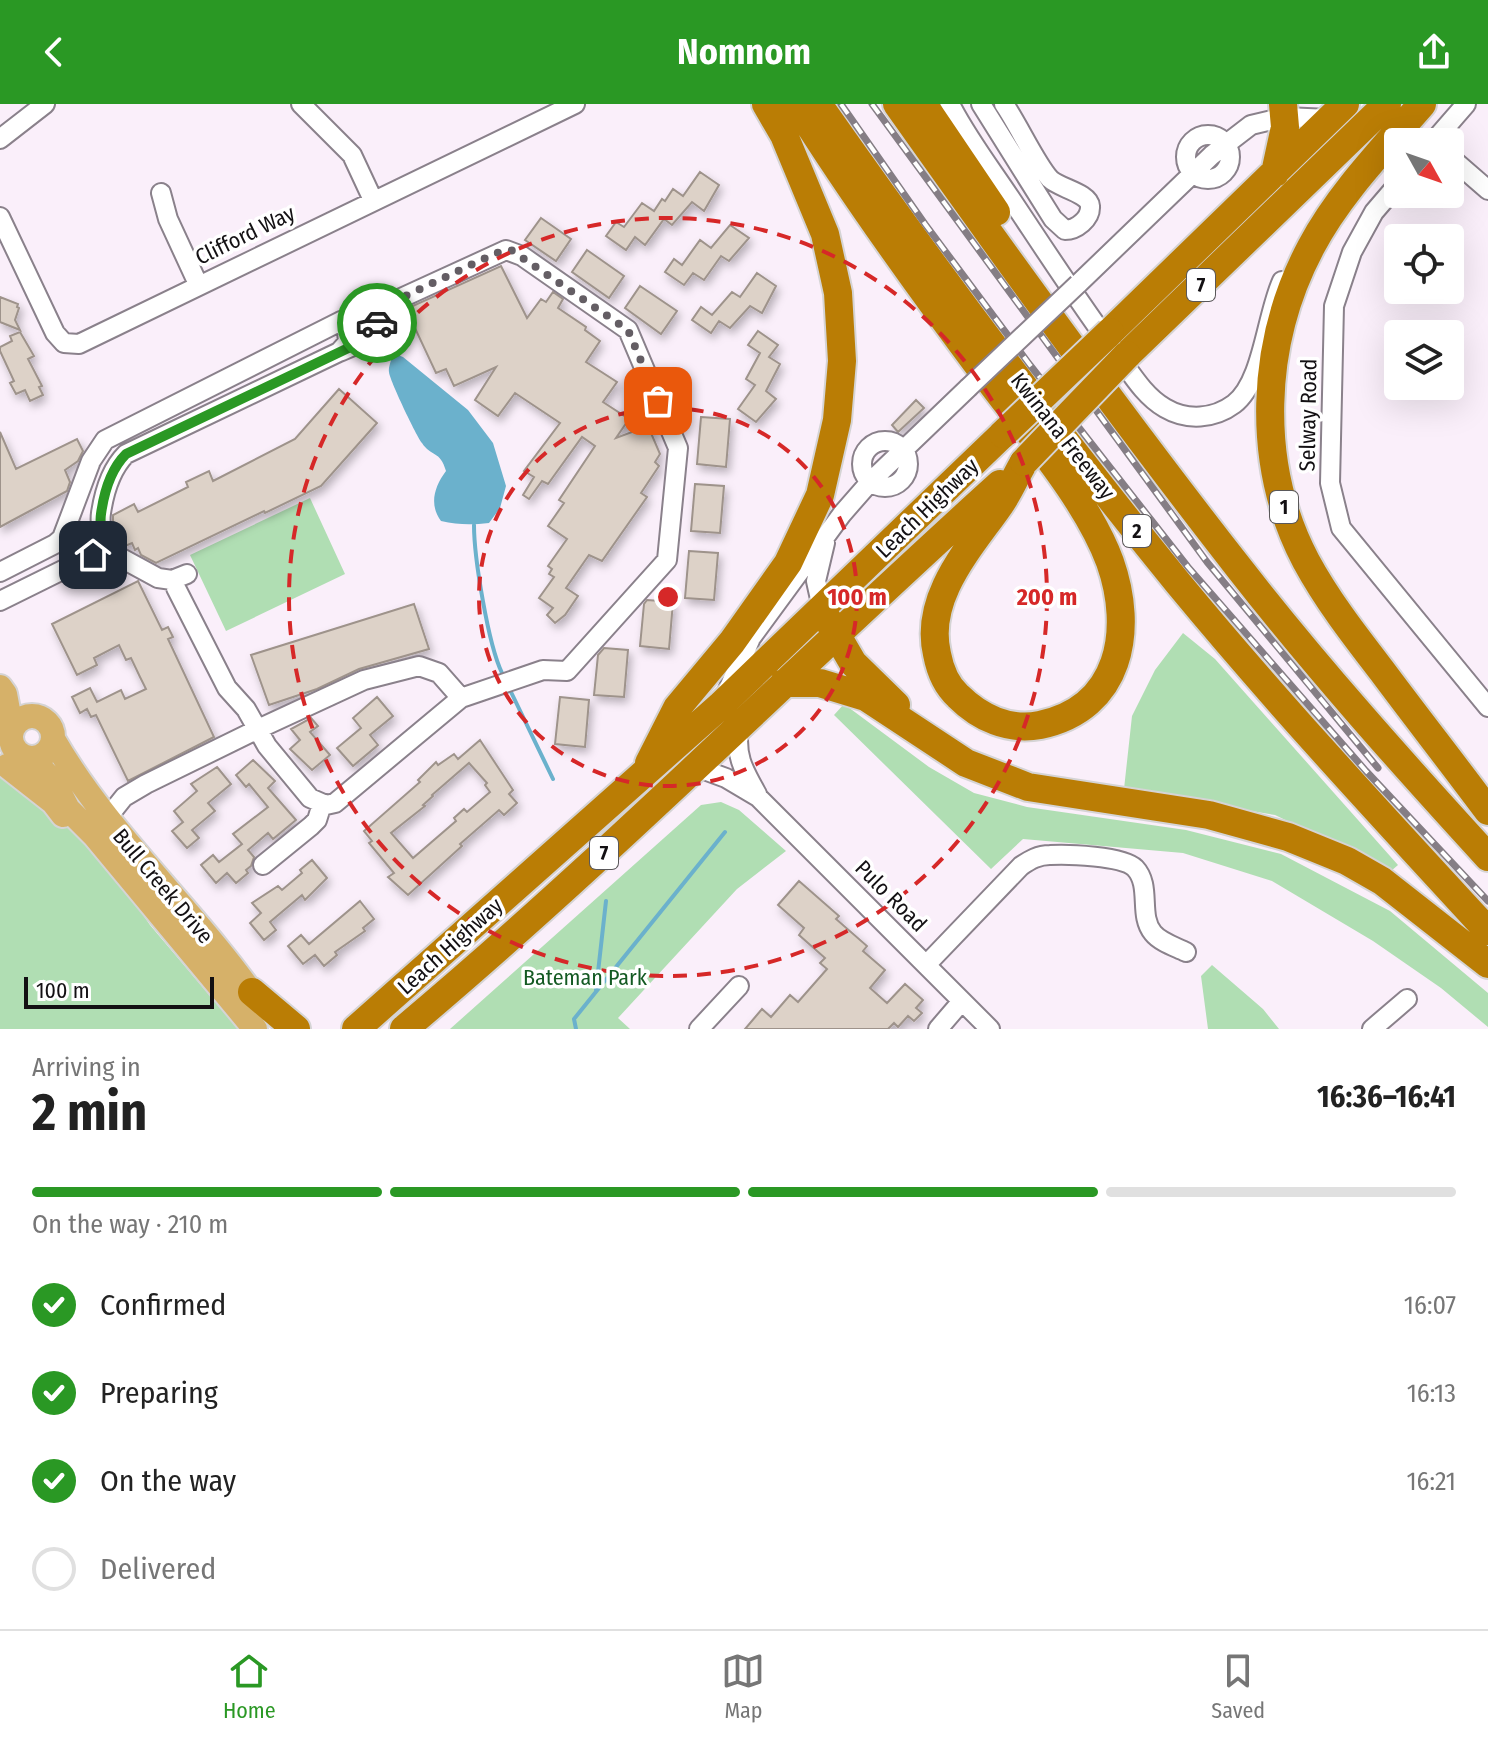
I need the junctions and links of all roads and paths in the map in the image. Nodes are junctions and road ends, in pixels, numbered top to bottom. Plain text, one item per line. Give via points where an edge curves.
1 (45, 104) edge
2 (301, 104) edge
3 (575, 104) edge
4 (766, 104) edge
5 (796, 104) edge
6 (818, 104) edge
7 (897, 104) edge
8 (923, 104) edge
9 (950, 104) edge
10 (981, 104) edge
11 (1004, 104) edge
12 (1387, 104) edge
13 (1422, 104) edge
14 (1466, 104) edge
15 (1326, 115) edge
16 (1284, 116) edge
17 (1445, 128) edge
18 (0, 139) edge
19 (1350, 141) junction
20 (1464, 169) edge
21 (1274, 174) junction
22 (1488, 190) edge
23 (161, 193) dead end
24 (373, 200) junction
25 (1384, 200) edge
26 (0, 217) edge
27 (1320, 231) junction
28 (198, 284) junction
29 (399, 299) junction
30 (341, 321) junction
31 (339, 352) junction
32 (1120, 413) junction
33 (97, 450) junction
34 (1024, 462) junction
35 (117, 463) junction
36 (827, 536) junction
37 (102, 544) junction
38 (0, 572) edge
39 (0, 601) edge
40 (822, 608) junction
41 (835, 634) junction
42 (784, 683) junction
43 (2, 690) edge
44 (461, 698) junction
45 (1488, 707) edge
46 (35, 716) junction
47 (730, 716) junction
48 (256, 730) junction
49 (53, 739) junction
50 (933, 743) junction
51 (12, 751) edge
52 (696, 767) junction
53 (642, 778) junction
54 (758, 797) junction
55 (322, 804) junction
56 (1488, 811) edge
57 (100, 827) junction
58 (1488, 857) edge
59 (263, 865) dead end
60 (129, 876) junction
61 (1488, 931) edge
62 (1186, 952) dead end
63 (1488, 964) edge
64 (926, 965) junction
65 (739, 986) dead end
66 (252, 992) junction
67 (1407, 999) dead end
68 (962, 1001) junction
69 (362, 1024) edge
70 (255, 1029) edge
71 (278, 1029) edge
72 (296, 1029) edge
73 (335, 1029) edge
74 (404, 1029) edge
75 (699, 1029) edge
76 (938, 1029) edge
77 (990, 1029) edge
78 (1372, 1029) edge

1 - 18 street
2 - 24 street via 352,155
3 - 24 street, Clifford Way
4 - 53 highway via 825,234 838,293 842,361 837,420 820,495 788,563 677,708
5 - 34 highway via 877,227 1054,468 1109,560 1122,624 1109,676 1077,711 1033,726 1009,725 968,706 940,669 934,640 936,612 959,562
6 - 61 highway, Kwinana Freeway / 2 via 960,302 1170,572
7 - 32 highway
8 - 32 highway
9 - 27 street via 1145,392 1180,415 1209,416 1244,395 1258,366 1281,284
10 - 11 street via 1053,219 1065,230 1078,226 1089,212 1089,202 1047,176
12 - 19 highway, Leach Highway / 7
13 - 27 highway, 1
14 - 17 street
15 - 16 street
15 - 19 highway
15 - 21 highway, Leach Highway / 7
16 - 21 highway
16 - 36 street, bridge via 1233,139 1193,173 870,482
19 - 34 highway, Leach Highway / 7, bridge
20 - 22 street
21 - 40 highway, Leach Highway / 7, bridge
23 - 28 street
24 - 28 street, Clifford Way
25 - 45 street, Selway Road via 1352,252 1334,306 1330,483 1341,528
26 - 28 street, Clifford Way via 64,343 79,344
27 - 56 highway, 1 via 1292,285 1271,379 1269,419 1282,501 1307,562 1337,611
29 - 30 street
29 - 31 street via 377,316 372,335
29 - 44 street via 496,253 518,253 628,330 678,448 667,560 567,671 543,670
30 - 31 street via 348,342
30 - 33 street via 105,440
31 - 35 street via 126,454
32 - 58 highway via 1250,582
33 - 35 street
33 - 38 street via 59,542
34 - 41 highway, Leach Highway / 7
35 - 37 street via 100,517
36 - 40 street via 816,581
36 - 47 street via 751,638
37 - 39 street via 93,555
37 - 48 street via 183,576 227,688
40 - 41 highway
40 - 47 highway, Leach Highway / 7
41 - 42 highway, Leach Highway / 7
41 - 50 highway via 853,663
42 - 47 highway, Leach Highway / 7
42 - 50 highway via 820,683 866,697
43 - 46 main road, Bull Creek Drive
43 - 51 main road, Bull Creek Drive
44 - 48 street via 439,673 419,666 364,680
44 - 55 street via 342,799
46 - 49 main road, Bull Creek Drive via 47,721
46 - 51 main road via 23,717
47 - 52 highway, Leach Highway / 7
47 - 53 highway, Leach Highway / 7
47 - 54 street, Pulo Road via 743,769
48 - 55 street via 310,798
48 - 57 street via 124,797
49 - 51 main road via 44,755
49 - 57 main road, Bull Creek Drive
50 - 63 highway via 966,763 1028,787 1209,815 1288,837 1382,881
51 - 57 main road, Bull Creek Drive via 54,782 68,809
51 - 60 main road via 71,825
52 - 54 street, Pulo Road
52 - 74 highway, Leach Highway / 7
53 - 69 highway, Leach Highway / 7
54 - 64 street, Pulo Road
55 - 59 street via 317,820
57 - 60 main road, Bull Creek Drive
57 - 66 main road, Bull Creek Drive
60 - 70 main road, Bull Creek Drive
62 - 64 street via 1154,935 1147,923 1144,885 1135,868 1118,860 1049,855 1021,866
64 - 68 street, Pulo Road
65 - 75 street
66 - 71 main road, Bull Creek Drive
66 - 72 highway
67 - 78 street
68 - 76 street
68 - 77 street, Pulo Road
69 - 73 highway

